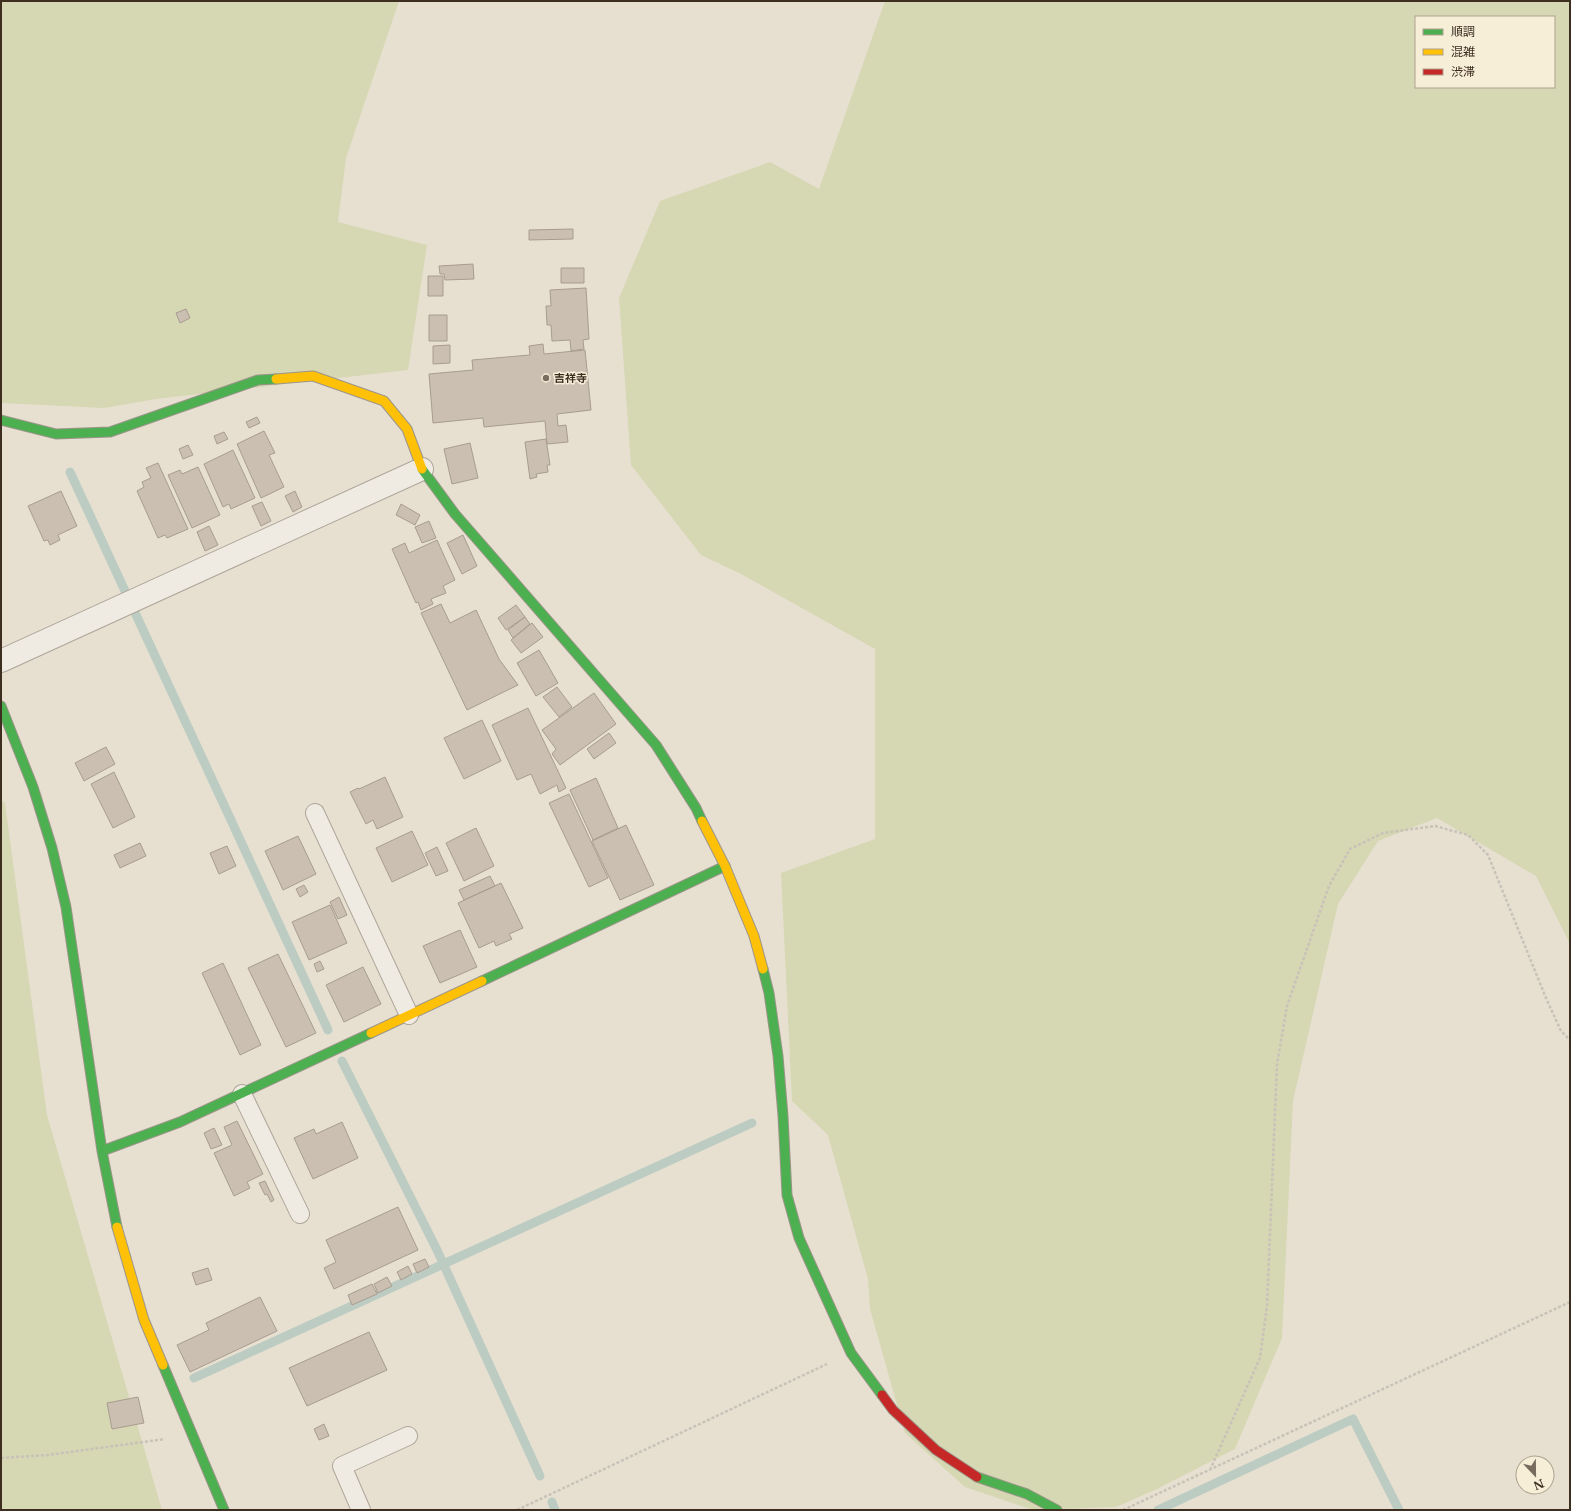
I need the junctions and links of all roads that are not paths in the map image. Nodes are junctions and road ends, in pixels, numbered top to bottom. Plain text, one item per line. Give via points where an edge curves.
1 (1, 420) edge
2 (422, 469) junction
3 (1, 662) edge
4 (1, 706) edge
5 (315, 812) dead end
6 (725, 866) junction
7 (408, 1015) junction
8 (242, 1094) junction
9 (102, 1151) junction
10 (300, 1214) dead end
11 (408, 1436) dead end
12 (224, 1510) edge
13 (361, 1510) edge
14 (1057, 1510) edge

1 - 2 street via 56,434 110,432 258,380 313,376 384,401 407,429
2 - 3 street
2 - 6 street via 460,520 656,745 696,808
4 - 9 street via 33,787 52,848 66,907
5 - 7 lane
6 - 7 street
6 - 14 street via 754,936 769,993 778,1056 787,1195 799,1238 851,1352 893,1410 936,1450 979,1478 1027,1494
7 - 8 street
8 - 9 street via 180,1122
8 - 10 lane
9 - 12 street via 117,1229 144,1320
11 - 13 lane via 342,1466

